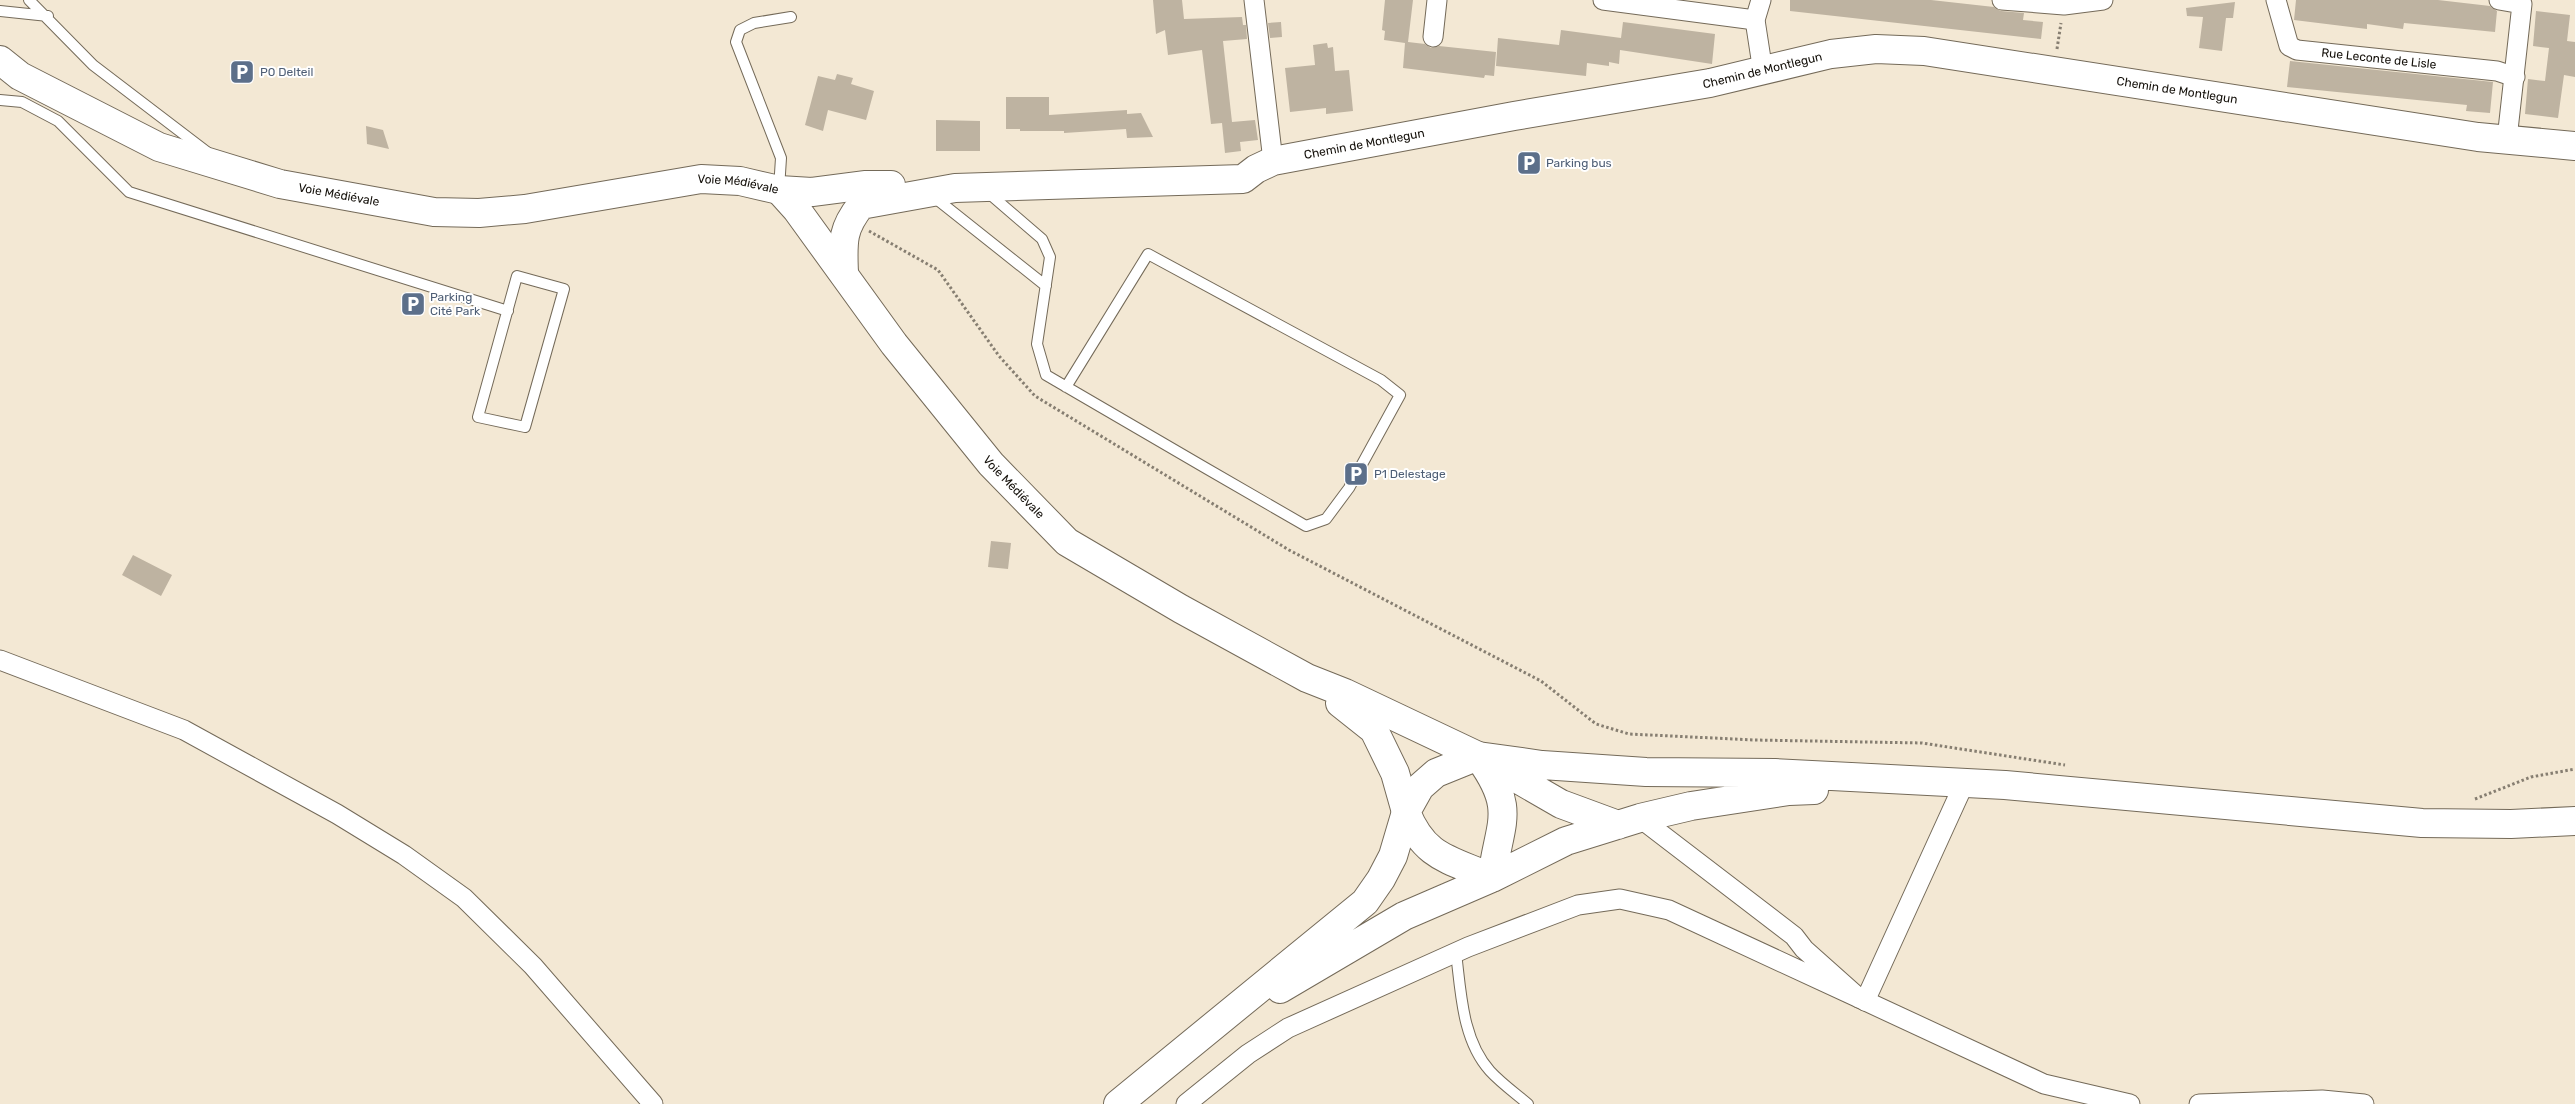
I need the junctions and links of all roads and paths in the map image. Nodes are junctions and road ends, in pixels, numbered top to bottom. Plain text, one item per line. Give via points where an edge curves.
1 (29, 0) edge
2 (1254, 0) edge
3 (1437, 0) edge
4 (1603, 0) edge
5 (1761, 0) edge
6 (2002, 0) edge
7 (2103, 0) edge
8 (2276, 0) edge
9 (2500, 0) edge
10 (2527, 2) edge
11 (2064, 5) junction
12 (0, 11) edge
13 (48, 16) junction
14 (791, 17) dead end
15 (1756, 20) junction
16 (1433, 37) dead end
17 (0, 60) edge
18 (2053, 71) junction
19 (1763, 72) junction
20 (2516, 77) junction
21 (0, 100) edge
22 (2507, 139) junction
23 (2575, 146) edge
24 (1273, 161) junction
25 (232, 170) junction
26 (961, 187) junction
27 (779, 190) junction
28 (916, 194) junction
29 (797, 210) junction
30 (855, 212) junction
31 (844, 274) junction
32 (1046, 286) junction
33 (508, 311) junction
34 (1066, 386) junction
35 (0, 660) edge
36 (1307, 678) junction
37 (1478, 756) junction
38 (2067, 766) dead end
39 (2575, 769) edge
40 (2004, 785) junction
41 (1963, 786) junction
42 (2473, 800) dead end
43 (1406, 812) junction
44 (2575, 821) edge
45 (1629, 822) junction
46 (1492, 878) junction
47 (1456, 953) junction
48 (1862, 999) junction
49 (1201, 1035) junction
50 (653, 1104) edge
51 (1118, 1104) edge
52 (1186, 1104) edge
53 (1528, 1104) edge
54 (2130, 1104) edge
55 (2199, 1104) edge
56 (2364, 1104) edge

1 - 13 lane
2 - 24 street
3 - 16 street
4 - 15 street
5 - 15 street
6 - 11 street
7 - 11 street
8 - 20 street, Rue Leconte de Lisle via 2289,46 2297,50 2497,72
9 - 10 street
10 - 20 street
11 - 18 path
12 - 13 lane
13 - 25 lane via 93,65
14 - 27 lane via 754,22 740,30 736,42 781,158
15 - 19 street
17 - 25 street, Voie Médiévale via 20,76 159,147
18 - 19 street, Chemin de Montlegun via 1924,51 1876,49 1831,54
18 - 22 street, Chemin de Montlegun
19 - 24 street, Chemin de Montlegun
20 - 22 street
21 - 33 lane via 22,102 58,121 129,192
22 - 23 street, Chemin de Montlegun
24 - 26 street, Chemin de Montlegun via 1243,179
25 - 27 street, Voie Médiévale via 280,184 434,212 525,209 701,179 740,181
26 - 27 street, Chemin de Montlegun via 908,185 812,192
26 - 28 street, Chemin de Montlegun
26 - 32 lane via 992,196 1042,239 1050,257
27 - 29 street, Voie Médiévale
28 - 30 street, Chemin de Montlegun
28 - 32 lane via 939,201
29 - 30 street, Chemin de Montlegun
29 - 31 street, Voie Médiévale
30 - 31 street via 843,237
30 - 38 path via 938,270 999,356 1034,396 1289,550 1540,681 1596,724 1629,734 1922,743
31 - 36 street, Voie Médiévale via 894,344 991,464 1068,542
32 - 34 lane via 1037,344 1046,375
33 - 33 lane via 478,417 526,427 564,289 517,276
34 - 34 lane via 1306,526 1326,519 1349,488 1400,395 1381,380 1148,254
35 - 50 street via 184,730 329,809 404,855 464,898 506,938
36 - 37 street
36 - 43 street via 1374,730 1395,773
37 - 40 street via 1542,765 1646,772 1775,773
37 - 43 street via 1436,773 1420,787
37 - 45 street via 1562,804
37 - 46 street via 1494,778 1504,810
39 - 42 path via 2530,778
40 - 41 street
40 - 44 street via 2422,823
41 - 45 street via 1789,790 1691,806
41 - 48 street
43 - 46 street via 1414,832 1439,857
43 - 49 street via 1394,856 1365,902
45 - 46 street via 1566,841
45 - 48 street via 1794,936 1804,949
46 - 49 street via 1404,916
47 - 48 street via 1578,905 1620,899 1669,910
47 - 52 street via 1288,1028 1248,1054
47 - 53 lane via 1463,1008 1472,1042 1489,1070
48 - 54 street via 2044,1084
49 - 51 street
55 - 56 street via 2322,1100

